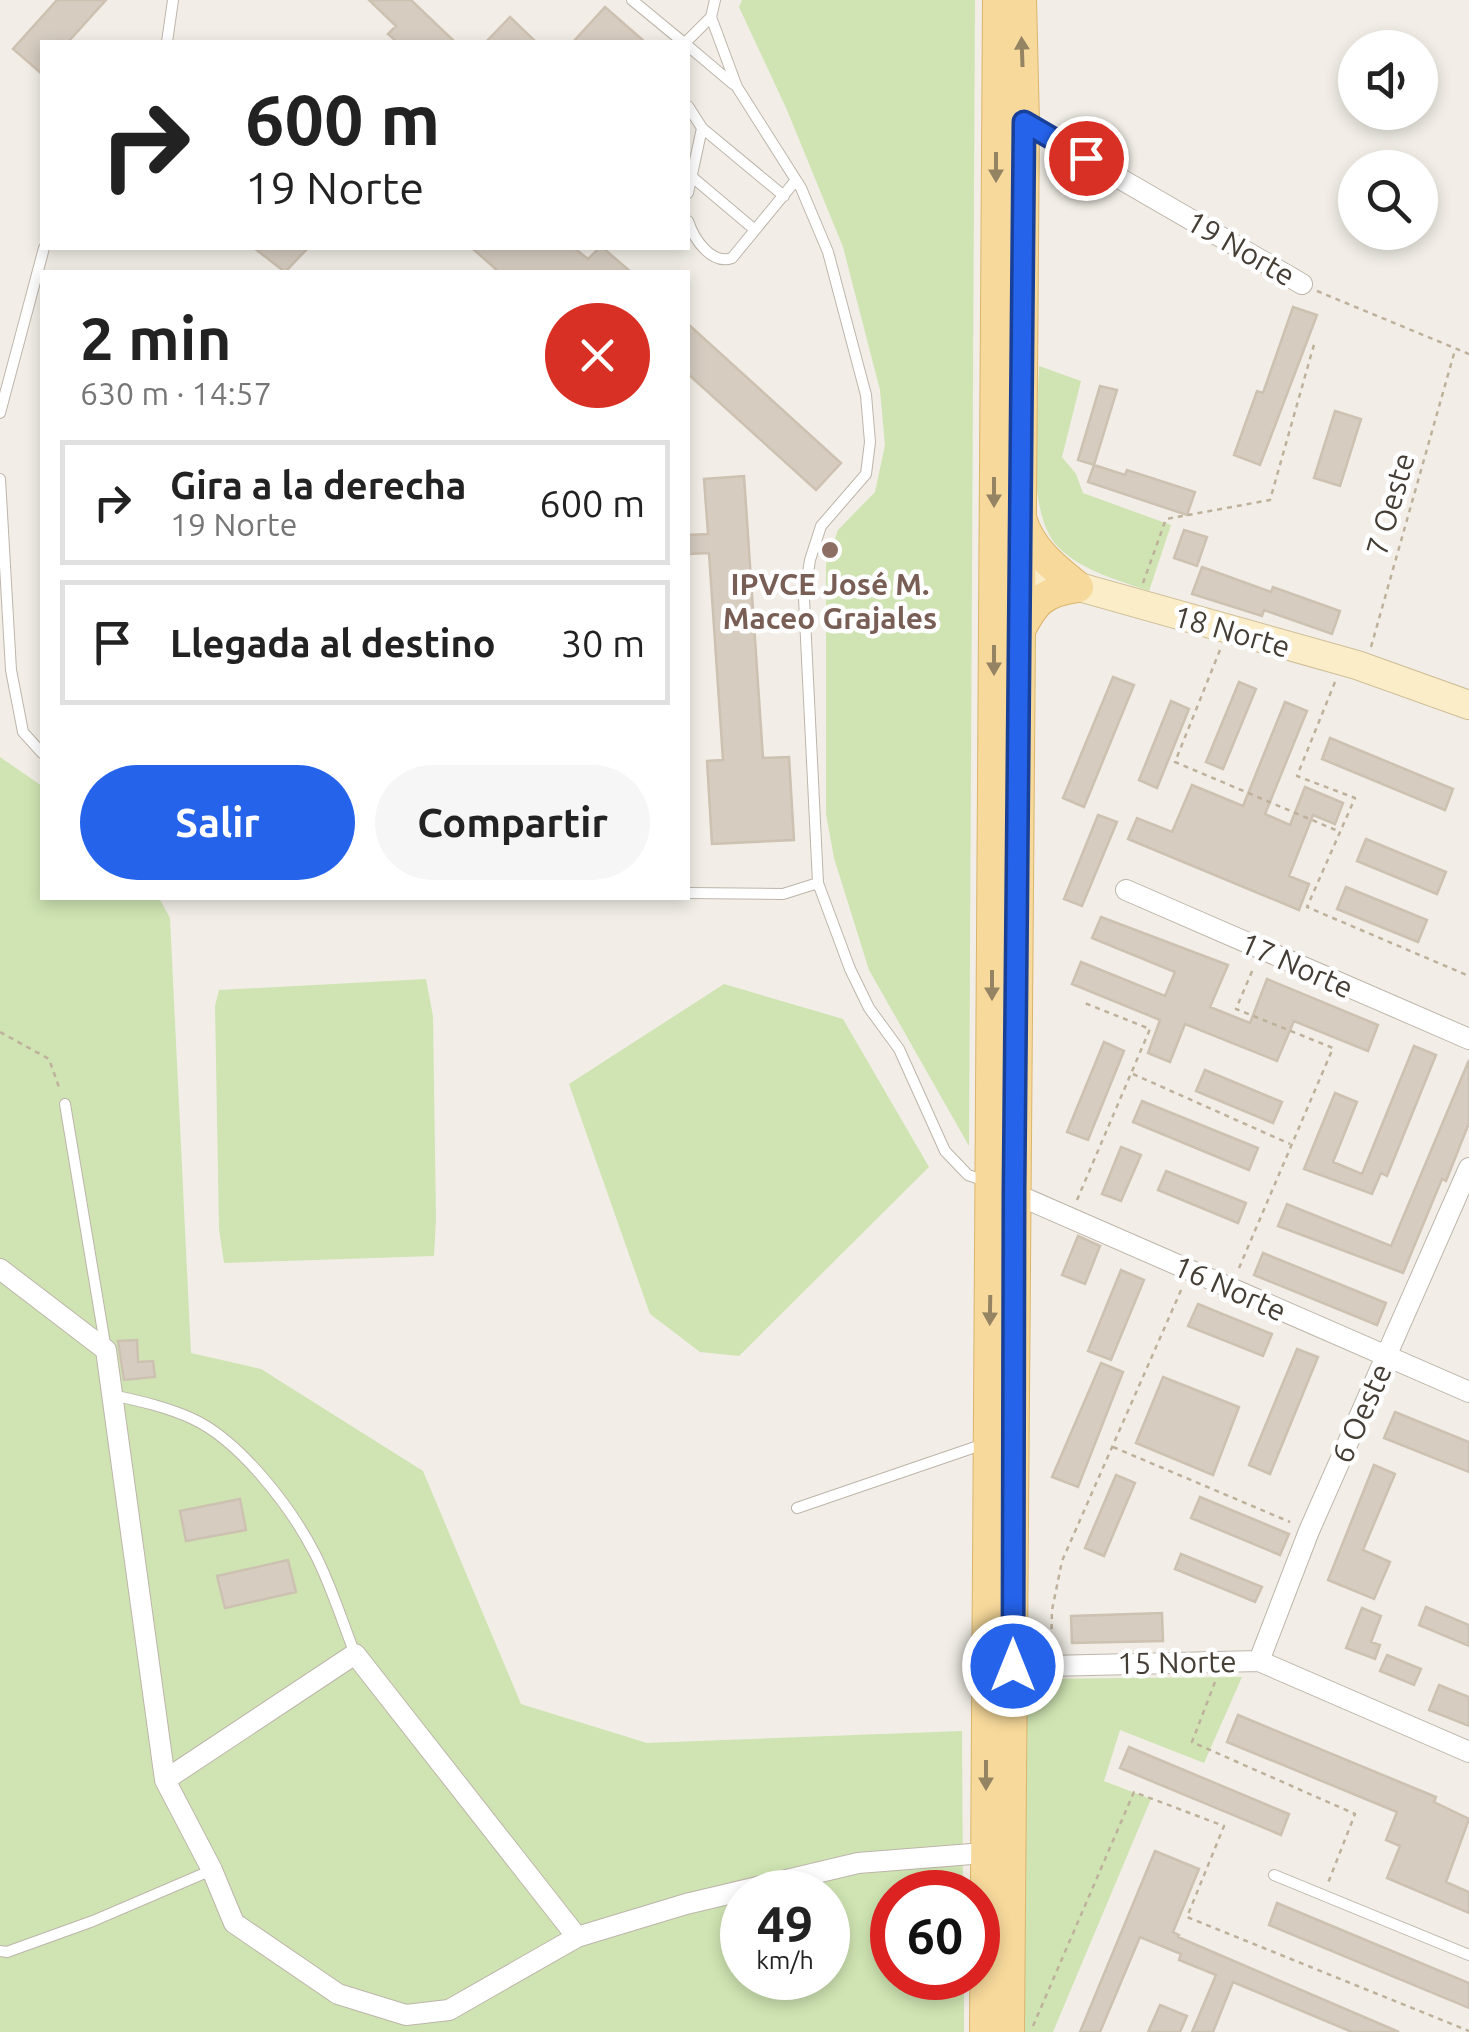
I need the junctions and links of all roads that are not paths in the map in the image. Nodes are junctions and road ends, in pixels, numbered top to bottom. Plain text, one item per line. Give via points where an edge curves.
1 (174, 0) edge
2 (632, 0) edge
3 (715, 0) edge
4 (998, 0) edge
5 (1020, 0) edge
6 (710, 16) junction
7 (166, 40) edge
8 (681, 40) edge
9 (689, 40) edge
10 (690, 47) edge
11 (737, 87) junction
12 (690, 109) edge
13 (1024, 122) junction
14 (702, 128) junction
15 (691, 176) junction
16 (796, 180) junction
17 (690, 182) edge
18 (784, 196) junction
19 (690, 228) edge
20 (755, 230) junction
21 (43, 250) edge
22 (1302, 284) road end
23 (0, 412) edge
24 (0, 479) edge
25 (1019, 514) junction
26 (1006, 566) junction
27 (1078, 587) junction
28 (1018, 634) junction
29 (1469, 705) edge
30 (40, 752) edge
31 (818, 882) junction
32 (1126, 890) dead end
33 (690, 894) edge
34 (1469, 1039) edge
35 (65, 1104) road end
36 (1469, 1168) edge
37 (1002, 1188) junction
38 (0, 1269) edge
39 (106, 1350) junction
40 (1387, 1356) junction
41 (1469, 1392) edge
42 (112, 1395) junction
43 (1001, 1444) junction
44 (797, 1508) dead end
45 (355, 1654) junction
46 (1259, 1660) junction
47 (1000, 1667) junction
48 (1469, 1752) edge
49 (165, 1780) junction
50 (997, 1852) junction
51 (212, 1870) junction
52 (1274, 1875) dead end
53 (577, 1937) junction
54 (0, 1951) edge
55 (1469, 1955) edge
56 (985, 2032) edge
57 (1009, 2032) edge

1 - 7 lane
2 - 8 lane
3 - 6 lane
4 -> 26 main road
13 -> 5 main road
6 - 9 lane
6 - 11 lane
10 - 11 lane
11 - 16 lane
12 - 14 lane
13 - 22 street, 19 Norte
13 - 25 main road
14 - 15 lane
14 - 18 lane
15 - 17 lane
15 - 20 lane
16 - 18 lane
16 - 31 lane via 828,252 866,396 870,442 866,474 821,526 804,598
18 - 20 lane
19 - 20 lane via 724,261
21 - 23 lane
24 - 30 lane via 10,670 23,732
25 - 26 main road
25 - 27 main road via 1027,539
26 - 27 main road, 18 Norte
26 - 28 main road
26 -> 37 main road
27 - 28 main road via 1052,591 1030,610
27 - 29 main road, 18 Norte via 1354,665
28 - 37 main road
31 - 33 lane via 783,894
31 - 37 lane via 857,982 899,1049 945,1151 968,1175
32 - 34 street, 17 Norte
35 - 39 lane
36 - 40 street, 6 Oeste
37 - 40 street, 16 Norte
37 - 43 main road
38 - 39 street
39 - 42 street
40 - 41 street, 16 Norte
40 - 46 street, 6 Oeste
42 - 45 lane via 168,1408 225,1439 275,1493 314,1553
42 - 49 street
43 - 44 lane
43 - 47 main road
45 - 49 street
45 - 53 street
46 - 47 street, 15 Norte
46 - 48 street, 15 Norte
47 - 50 main road
49 - 51 street
50 - 53 street via 858,1863
50 - 56 main road
50 - 57 main road
51 - 53 street via 234,1923 338,1994 406,2015 449,2010
51 - 54 lane via 93,1921
52 - 55 lane

